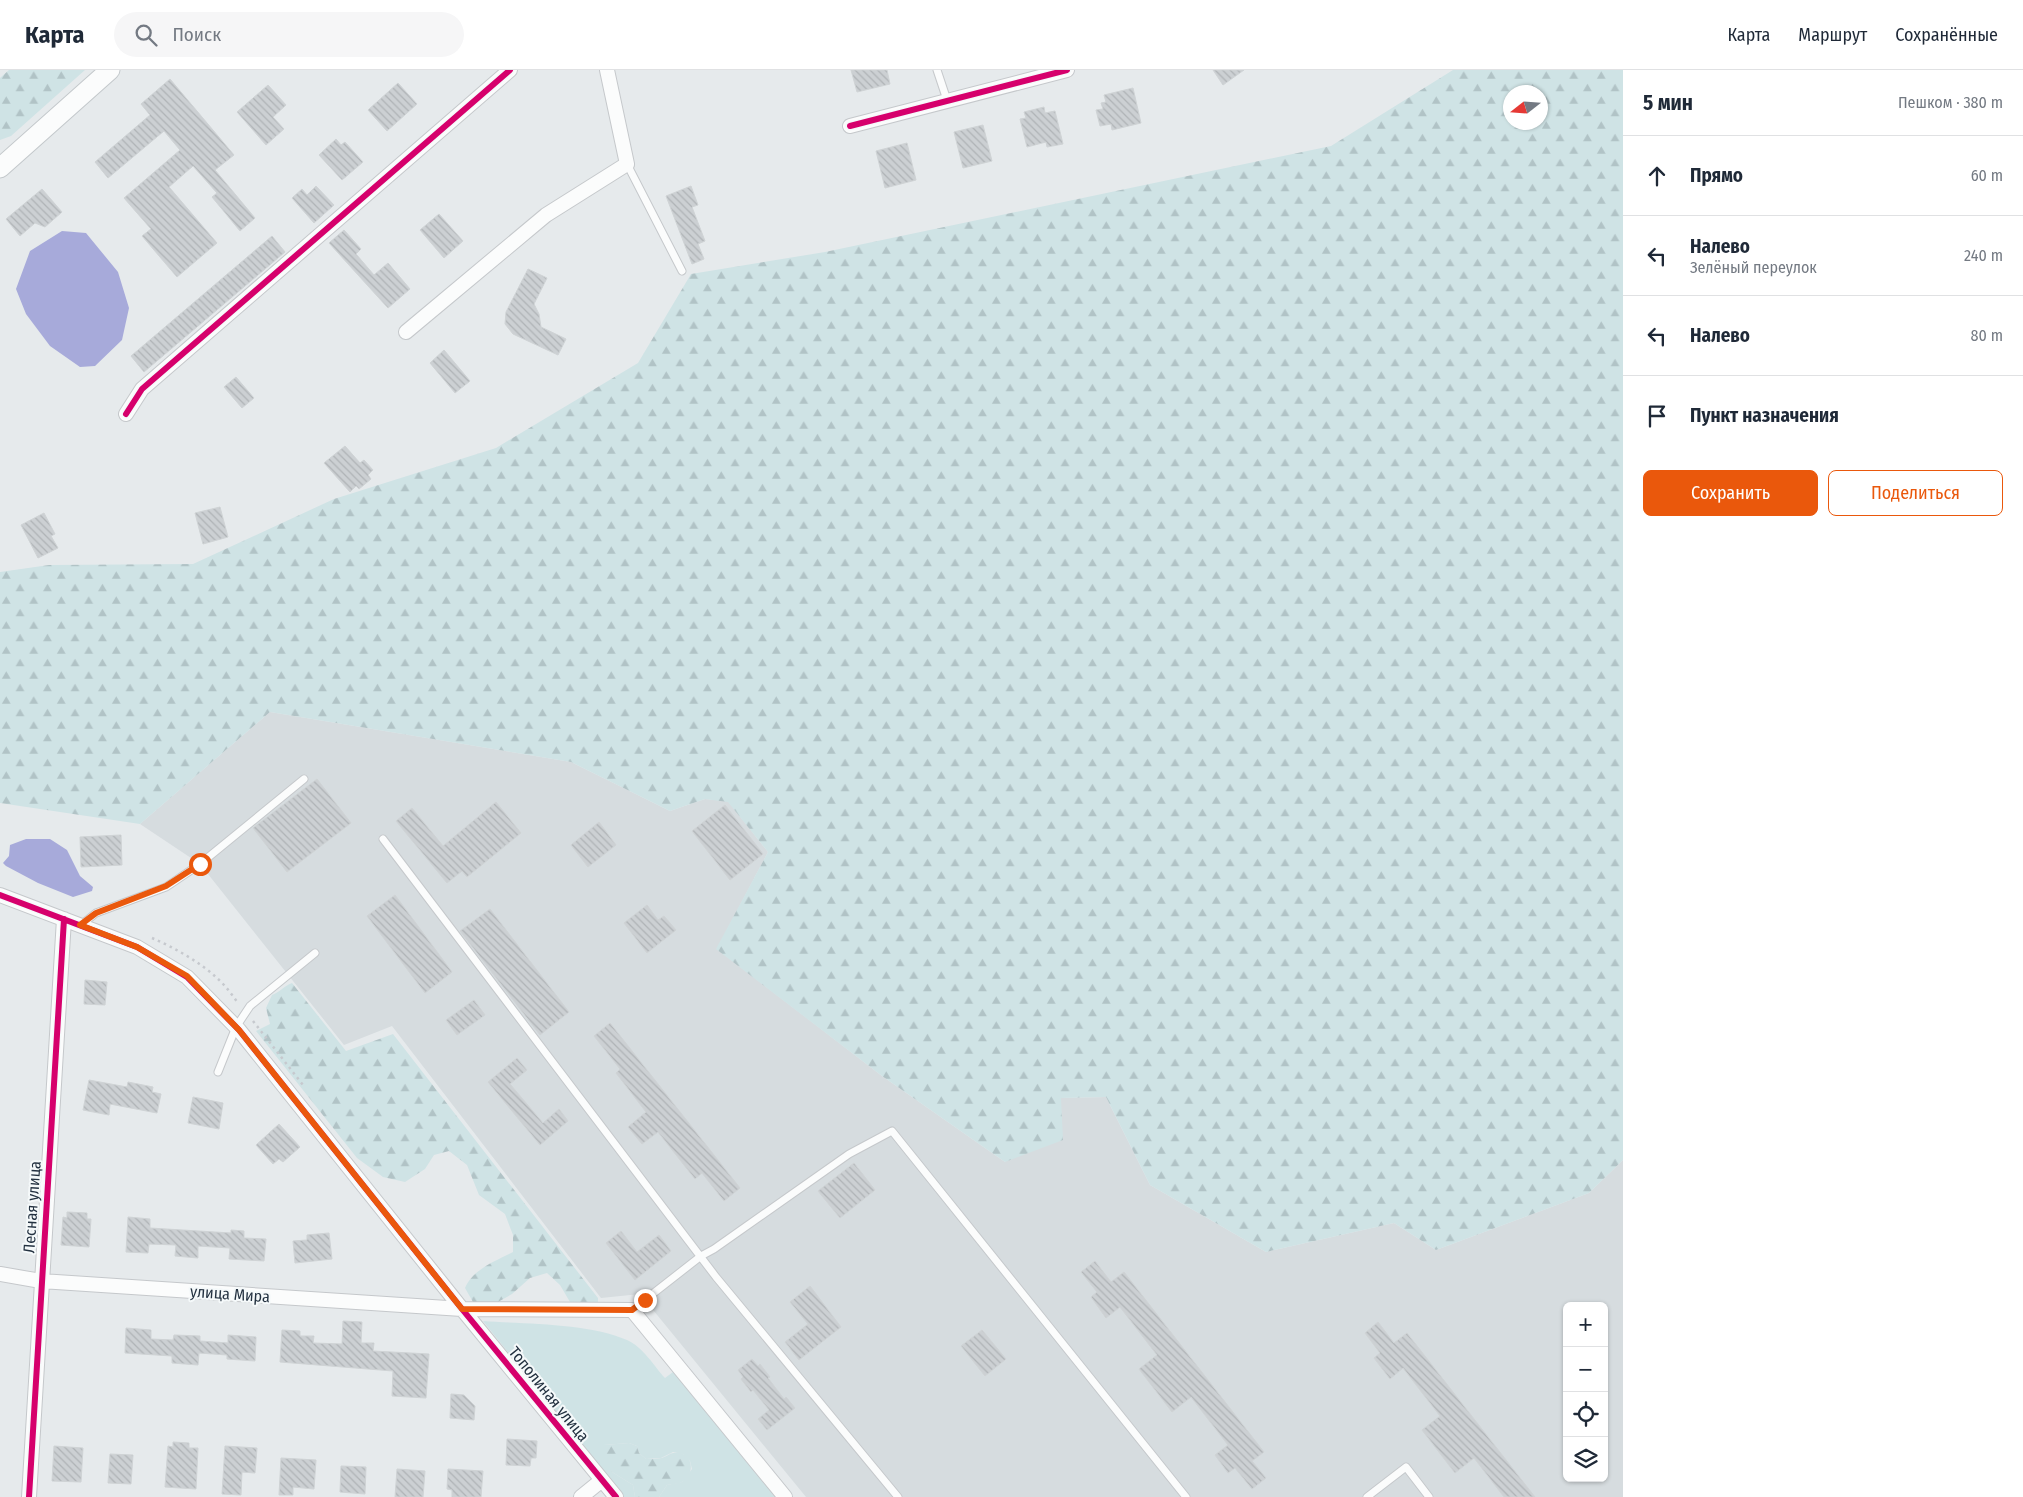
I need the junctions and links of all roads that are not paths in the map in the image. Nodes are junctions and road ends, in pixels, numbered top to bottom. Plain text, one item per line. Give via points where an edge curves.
1 (110, 70) edge
2 (510, 70) edge
3 (607, 70) edge
4 (938, 70) edge
5 (1067, 70) edge
6 (947, 100) junction
7 (850, 126) dead end
8 (2, 162) edge
9 (627, 164) junction
10 (682, 271) dead end
11 (406, 332) dead end
12 (126, 414) dead end
13 (304, 779) dead end
14 (383, 839) dead end
15 (0, 895) edge
16 (64, 919) junction
17 (80, 925) junction
18 (315, 953) dead end
19 (236, 1027) junction
20 (218, 1072) dead end
21 (701, 1256) junction
22 (0, 1274) edge
23 (41, 1281) junction
24 (462, 1309) junction
25 (632, 1310) junction
26 (602, 1480) junction
27 (29, 1497) edge
28 (581, 1497) edge
29 (616, 1497) edge
30 (785, 1497) edge
31 (898, 1497) edge
32 (1186, 1497) edge
33 (1367, 1497) edge
34 (1429, 1497) edge

1 - 8 main road
2 - 12 street via 142,389
3 - 9 street
4 - 6 lane
5 - 6 street
6 - 7 street
9 - 10 lane
9 - 11 street via 546,215
13 - 17 lane via 200,864 166,886 96,913
14 - 21 lane
15 - 16 street, Тополиная улица
16 - 17 street, Тополиная улица
16 - 23 street, Лесная улица
17 - 19 street, Тополиная улица via 137,947 187,976
18 - 19 lane via 250,1006
19 - 20 lane
19 - 24 street, Тополиная улица
21 - 25 lane
21 - 31 lane
21 - 32 lane via 849,1154 892,1131
22 - 23 street, улица Мира
23 - 24 street, улица Мира
23 - 27 street, Лесная улица
24 - 25 street, улица Мира
24 - 26 street, Тополиная улица
25 - 30 street
26 - 28 street
26 - 29 street, Тополиная улица
33 - 34 lane via 1406,1467

